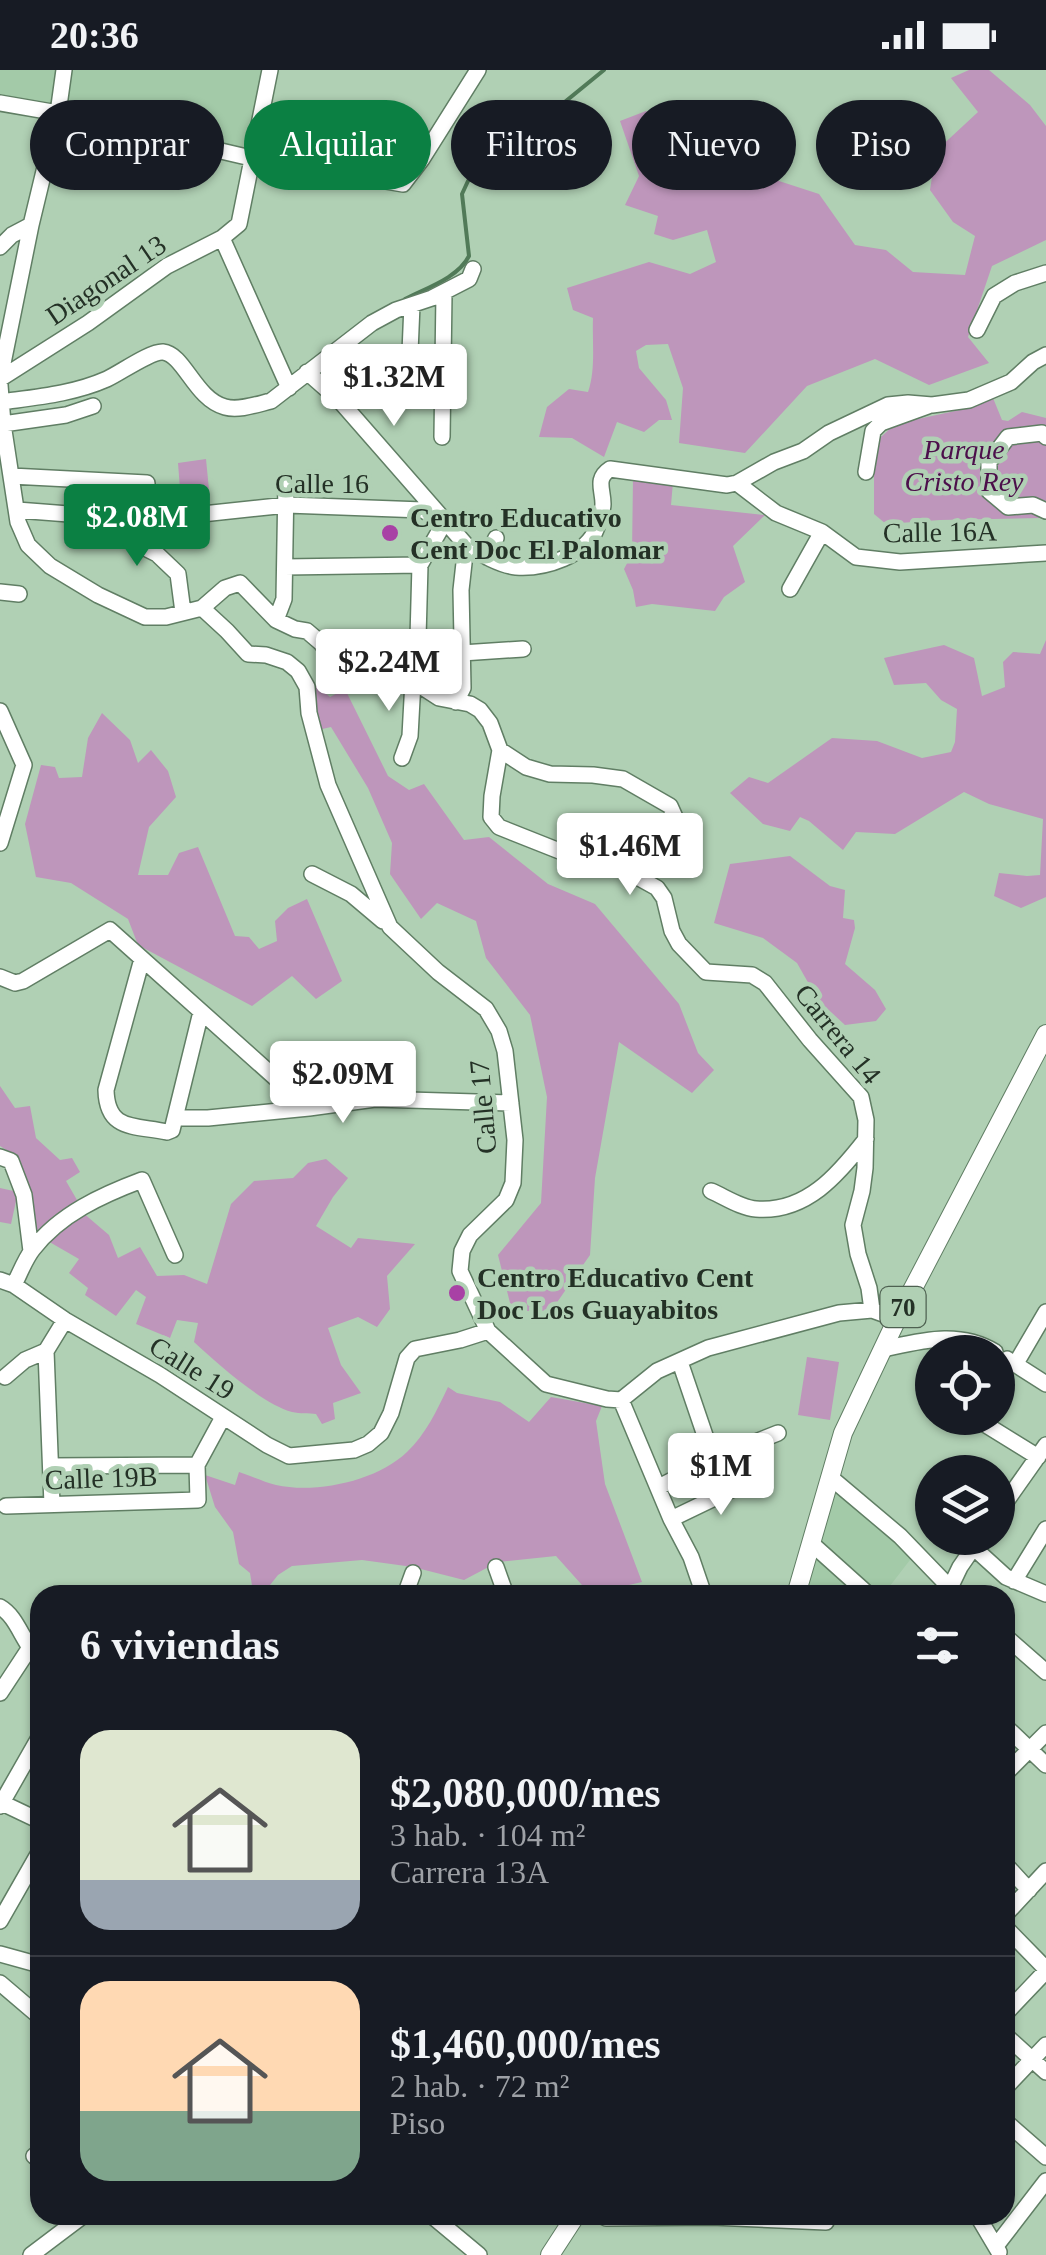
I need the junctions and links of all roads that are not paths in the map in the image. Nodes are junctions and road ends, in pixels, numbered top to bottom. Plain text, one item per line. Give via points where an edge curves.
1 (64, 70) edge
2 (270, 70) edge
3 (478, 70) edge
4 (60, 100) edge
5 (264, 100) edge
6 (0, 104) edge
7 (30, 109) edge
8 (431, 145) edge
9 (40, 190) edge
10 (245, 190) edge
11 (31, 225) junction
12 (222, 238) junction
13 (0, 246) edge
14 (473, 269) dead end
15 (1046, 273) edge
16 (444, 292) junction
17 (412, 305) junction
18 (977, 330) dead end
19 (410, 352) dead end
20 (1046, 355) edge
21 (307, 372) junction
22 (0, 381) edge
23 (289, 388) junction
24 (1, 402) edge
25 (932, 404) junction
26 (93, 406) dead end
27 (3, 424) junction
28 (442, 437) dead end
29 (1046, 437) edge
30 (866, 472) dead end
31 (286, 483) dead end
32 (736, 483) junction
33 (8, 485) edge
34 (287, 505) junction
35 (16, 510) junction
36 (1046, 511) edge
37 (146, 520) junction
38 (444, 523) junction
39 (822, 532) junction
40 (496, 538) dead end
41 (466, 545) junction
42 (1046, 553) edge
43 (487, 557) junction
44 (420, 565) junction
45 (285, 567) junction
46 (790, 589) dead end
47 (0, 592) edge
48 (20, 594) dead end
49 (202, 608) junction
50 (183, 612) junction
51 (276, 620) junction
52 (523, 649) dead end
53 (462, 653) junction
54 (413, 681) junction
55 (456, 702) junction
56 (0, 711) edge
57 (500, 750) junction
58 (402, 758) dead end
59 (678, 824) dead end
60 (0, 843) edge
61 (312, 874) dead end
62 (390, 927) junction
63 (142, 959) junction
64 (0, 977) edge
65 (201, 1012) junction
66 (1046, 1034) edge
67 (511, 1103) junction
68 (309, 1108) junction
69 (176, 1118) junction
70 (866, 1139) junction
71 (0, 1157) edge
72 (711, 1191) dead end
73 (30, 1251) junction
74 (175, 1254) dead end
75 (7, 1282) edge
76 (872, 1310) junction
77 (1046, 1312) edge
78 (897, 1318) junction
79 (65, 1320) junction
80 (488, 1331) junction
81 (915, 1342) edge
82 (883, 1349) junction
83 (46, 1351) junction
84 (680, 1362) junction
85 (1016, 1365) joint
86 (4, 1378) dead end
87 (1046, 1384) edge
88 (621, 1400) junction
89 (222, 1416) junction
90 (778, 1432) dead end
91 (1010, 1435) edge
92 (1042, 1451) edge
93 (714, 1458) junction
94 (197, 1465) junction
95 (52, 1466) junction
96 (830, 1477) junction
97 (752, 1480) dead end
98 (659, 1486) junction
99 (1015, 1489) edge
100 (52, 1505) junction
101 (6, 1506) dead end
102 (671, 1519) junction
103 (1046, 1528) edge
104 (811, 1543) junction
105 (968, 1555) edge
106 (988, 1555) edge
107 (496, 1567) dead end
108 (414, 1574) dead end
109 (1014, 1581) junction
110 (409, 1585) edge
111 (502, 1585) edge
112 (701, 1585) edge
113 (799, 1585) edge
114 (858, 1585) edge
115 (945, 1585) edge
116 (954, 1585) edge
117 (1046, 1594) edge
118 (0, 1607) edge
119 (30, 1646) edge
120 (1015, 1650) edge
121 (30, 1658) edge
122 (1046, 1672) edge
123 (0, 1693) edge
124 (1046, 1733) edge
125 (1015, 1735) edge
126 (1030, 1748) junction
127 (30, 1753) edge
128 (1015, 1764) edge
129 (1046, 1764) edge
130 (1, 1804) edge
131 (30, 1817) edge
132 (30, 1869) edge
133 (1046, 1871) edge
134 (1015, 1875) edge
135 (1029, 1890) junction
136 (1015, 1904) edge
137 (0, 1921) edge
138 (1015, 1937) edge
139 (0, 1954) edge
140 (30, 1961) edge
141 (1046, 1970) edge
142 (0, 1983) edge
143 (1015, 2003) edge
144 (30, 2008) edge
145 (1015, 2045) edge
146 (1046, 2045) edge
147 (1031, 2060) junction
148 (1046, 2072) edge
149 (1015, 2077) edge
150 (1015, 2130) edge
151 (1046, 2156) edge
152 (1046, 2182) edge
153 (1015, 2212) edge
154 (71, 2225) edge
155 (444, 2225) edge
156 (570, 2225) edge
157 (983, 2225) edge
158 (1007, 2225) edge
159 (998, 2251) edge
160 (31, 2255) edge
161 (479, 2255) edge
162 (550, 2255) edge

1 - 4 street
2 - 5 street
3 - 8 street
6 - 7 street
9 - 11 street
10 - 12 street, Diagonal 13 via 239,224
11 - 13 street
11 - 22 street
12 - 22 street, Diagonal 13 via 168,266
12 - 23 street
14 - 16 street via 470,279
15 - 18 street via 994,296
16 - 17 street
16 - 28 street
17 - 19 street
17 - 21 street via 372,323
20 - 25 street via 1011,382 969,400
21 - 23 street
21 - 38 street
22 - 24 street
23 - 24 street via 271,401 226,408 202,394 166,352 74,392
24 - 27 street
25 - 30 street via 881,423
25 - 32 street via 888,405
26 - 27 street
27 - 33 street
29 - 36 street via 1008,437 989,462 990,491 1008,508
31 - 34 street
32 - 39 street, Calle 16A via 776,513
32 - 43 street via 610,469 600,484 603,503 593,537 577,552 515,567
33 - 35 street
33 - 37 street via 147,483
34 - 37 street, Calle 16
34 - 38 street, Calle 16 via 423,510
34 - 45 street
35 - 37 street, Calle 16
35 - 50 street via 28,544 69,578 145,617
37 - 50 street via 145,548 178,574
38 - 41 street
38 - 44 street
39 - 42 street, Calle 16A via 856,558 900,562
39 - 46 street
40 - 43 street
41 - 43 street
41 - 53 street
44 - 45 street
44 - 54 street
45 - 51 street
47 - 48 street
49 - 50 street
49 - 51 street via 240,584
49 - 62 street, Calle 17 via 248,654 298,670 328,785
51 - 54 street via 307,631 356,678 389,670
52 - 53 street
53 - 55 street
54 - 55 street
54 - 58 street
55 - 57 street via 480,710
56 - 60 street via 24,765
57 - 59 street via 550,774 623,779 670,806
57 - 70 street, Carrera 14 via 491,817 499,827 567,854 612,863 657,888 679,944 706,972 752,975 764,983 860,1097
61 - 62 street
62 - 67 street, Calle 17 via 486,1009 500,1031
63 - 64 street via 110,930 23,982
63 - 65 street
63 - 69 street via 106,1104 118,1122 166,1132
65 - 68 street
65 - 69 street
66 - 78 main road, 70
67 - 68 street via 374,1099
67 - 80 street, Calle 17 via 513,1183 462,1251 460,1271
68 - 69 street
70 - 72 street via 838,1175 782,1208 747,1208
70 - 76 street, Carrera 14 via 853,1225
71 - 73 street via 11,1160 24,1195
73 - 74 street via 100,1196 142,1180
73 - 75 street
75 - 79 street, Calle 19
76 - 78 street
76 - 84 street via 786,1326
77 - 85 street
78 - 82 main road, 70
79 - 83 street
79 - 89 street, Calle 19
80 - 88 street, Calle 17 via 546,1384
80 - 89 street, Calle 19 via 414,1349 381,1434 354,1450 289,1456
81 - 82 street
82 - 96 main road, 70
83 - 86 street
83 - 95 street
84 - 88 street
84 - 93 street
85 - 87 street
88 - 98 street
89 - 94 street
90 - 93 street
91 - 92 street
92 - 99 street
93 - 98 street
94 - 95 street
94 - 100 street, Calle 19B via 198,1500
95 - 100 street
96 - 104 main road, 70
96 - 115 street via 900,1536
97 - 102 street
98 - 102 street
100 - 101 street, Calle 19B
102 - 112 street
103 - 109 street
104 - 113 main road, 70
104 - 114 street
105 - 116 street
106 - 109 street
107 - 111 street
108 - 110 street
109 - 117 street
118 - 119 street
120 - 122 street
121 - 123 street
124 - 126 street
125 - 126 street
126 - 128 street
126 - 129 street
127 - 130 street
130 - 131 street
132 - 137 street
133 - 135 street
134 - 135 street
135 - 136 street
138 - 141 street
139 - 140 street
141 - 143 street
142 - 144 street
145 - 147 street
146 - 147 street
147 - 148 street
147 - 149 street
150 - 151 street
152 - 153 street
154 - 160 street
155 - 161 street
156 - 162 main road
157 - 159 street
158 - 159 street

